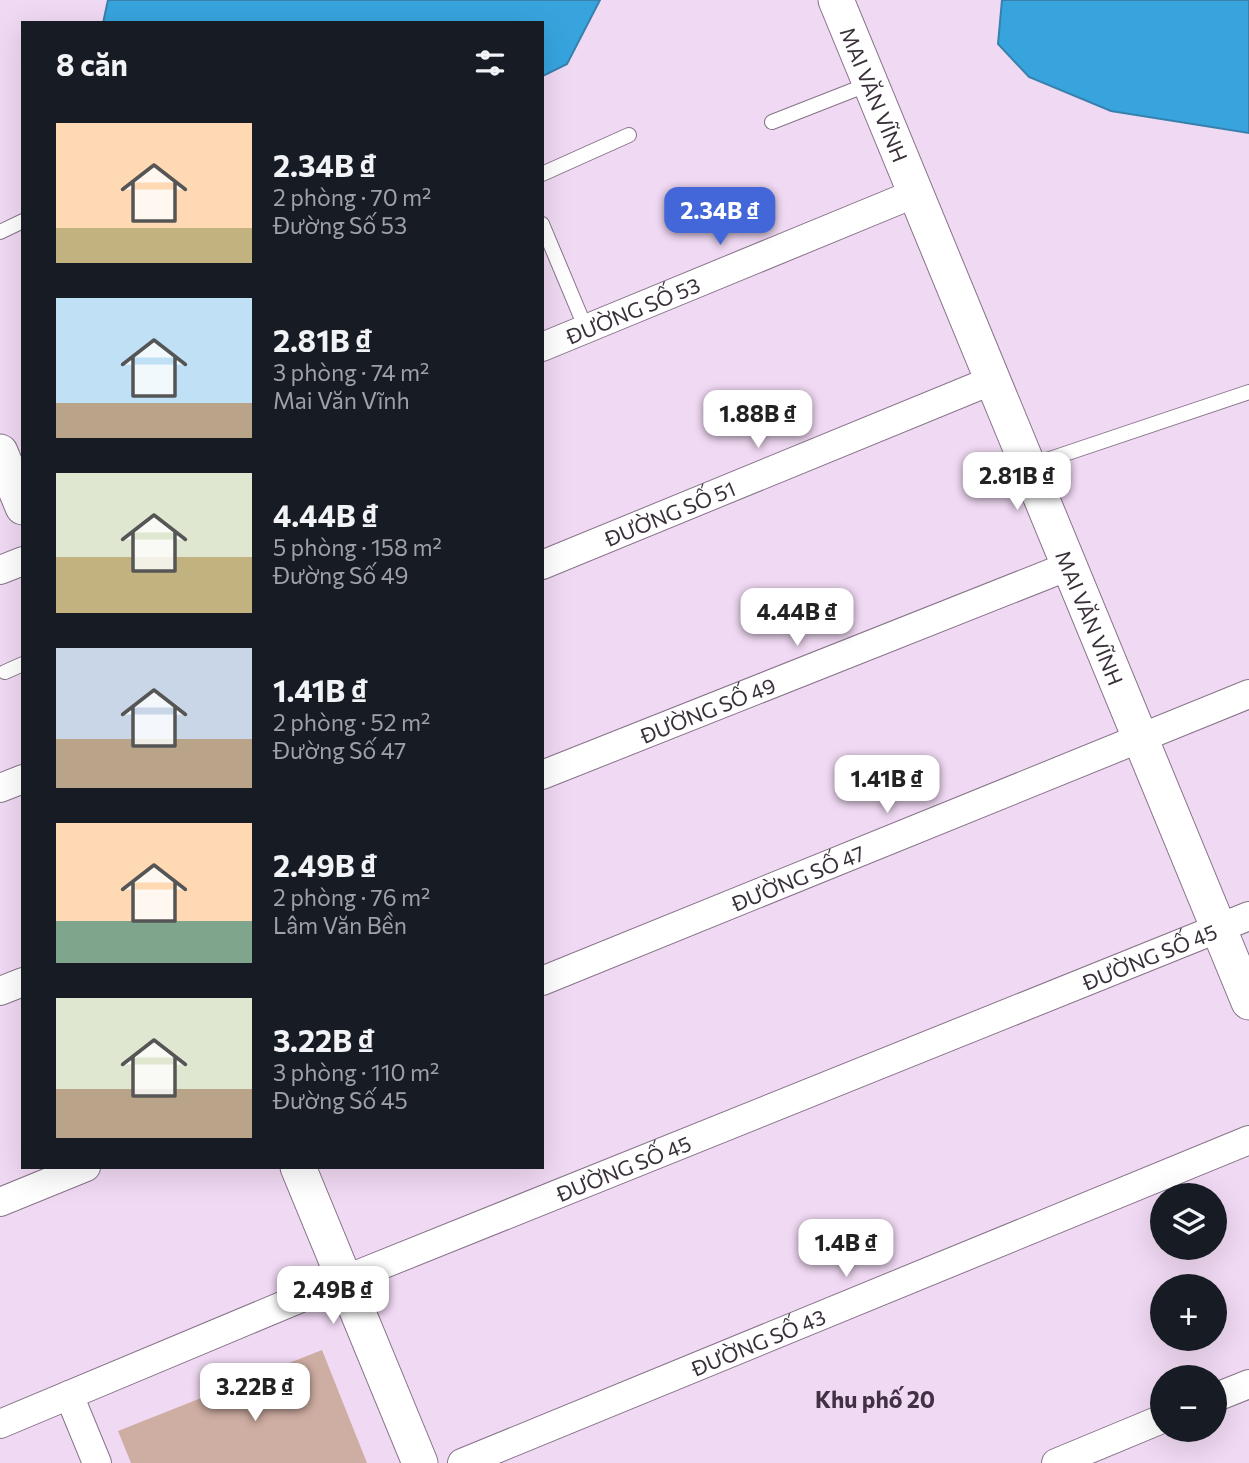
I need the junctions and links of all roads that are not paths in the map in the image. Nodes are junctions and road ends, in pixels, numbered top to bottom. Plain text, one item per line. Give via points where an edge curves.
1 (836, 0) edge
2 (870, 83) junction
3 (772, 122) dead end
4 (629, 135) dead end
5 (544, 173) edge
6 (916, 193) junction
7 (21, 223) edge
8 (544, 229) edge
9 (0, 232) edge
10 (586, 329) junction
11 (544, 346) edge
12 (993, 380) junction
13 (1249, 392) edge
14 (0, 452) edge
15 (1028, 467) junction
16 (21, 502) edge
17 (21, 562) edge
18 (544, 564) edge
19 (1069, 566) junction
20 (0, 570) edge
21 (21, 665) edge
22 (5, 672) dead end
23 (1249, 694) edge
24 (1140, 738) junction
25 (544, 774) edge
26 (21, 780) edge
27 (0, 788) edge
28 (1234, 923) edge
29 (544, 980) edge
30 (21, 983) edge
31 (0, 991) edge
32 (1249, 1002) edge
33 (1249, 1140) edge
34 (81, 1169) edge
35 (299, 1169) edge
36 (0, 1202) edge
37 (344, 1280) junction
38 (1249, 1384) edge
39 (1227, 1393) edge
40 (69, 1395) junction
41 (0, 1424) edge
42 (1150, 1424) edge
43 (97, 1463) edge
44 (420, 1463) edge
45 (462, 1463) edge
46 (1056, 1463) edge

1 - 2 street, MAI VĂN VĨNH
2 - 3 lane
2 - 6 street, MAI VĂN VĨNH
4 - 5 lane
6 - 10 street, ĐƯỜNG SỐ 53
6 - 12 street, MAI VĂN VĨNH
7 - 9 lane
8 - 10 lane
10 - 11 street, ĐƯỜNG SỐ 53
12 - 15 street, MAI VĂN VĨNH
12 - 18 street, ĐƯỜNG SỐ 51
13 - 15 lane
14 - 16 street
15 - 19 street, MAI VĂN VĨNH
17 - 20 street
19 - 24 street, MAI VĂN VĨNH
19 - 25 street, ĐƯỜNG SỐ 49
21 - 22 lane
23 - 24 street, ĐƯỜNG SỐ 47
24 - 28 street, MAI VĂN VĨNH
24 - 29 street, ĐƯỜNG SỐ 47
26 - 27 street
28 - 32 street, MAI VĂN VĨNH
28 - 37 street, ĐƯỜNG SỐ 45
30 - 31 street
33 - 45 street, ĐƯỜNG SỐ 43
34 - 36 street
35 - 37 street
37 - 40 street, ĐƯỜNG SỐ 45
37 - 44 street
38 - 39 street
40 - 41 street, ĐƯỜNG SỐ 45
40 - 43 street
42 - 46 street

